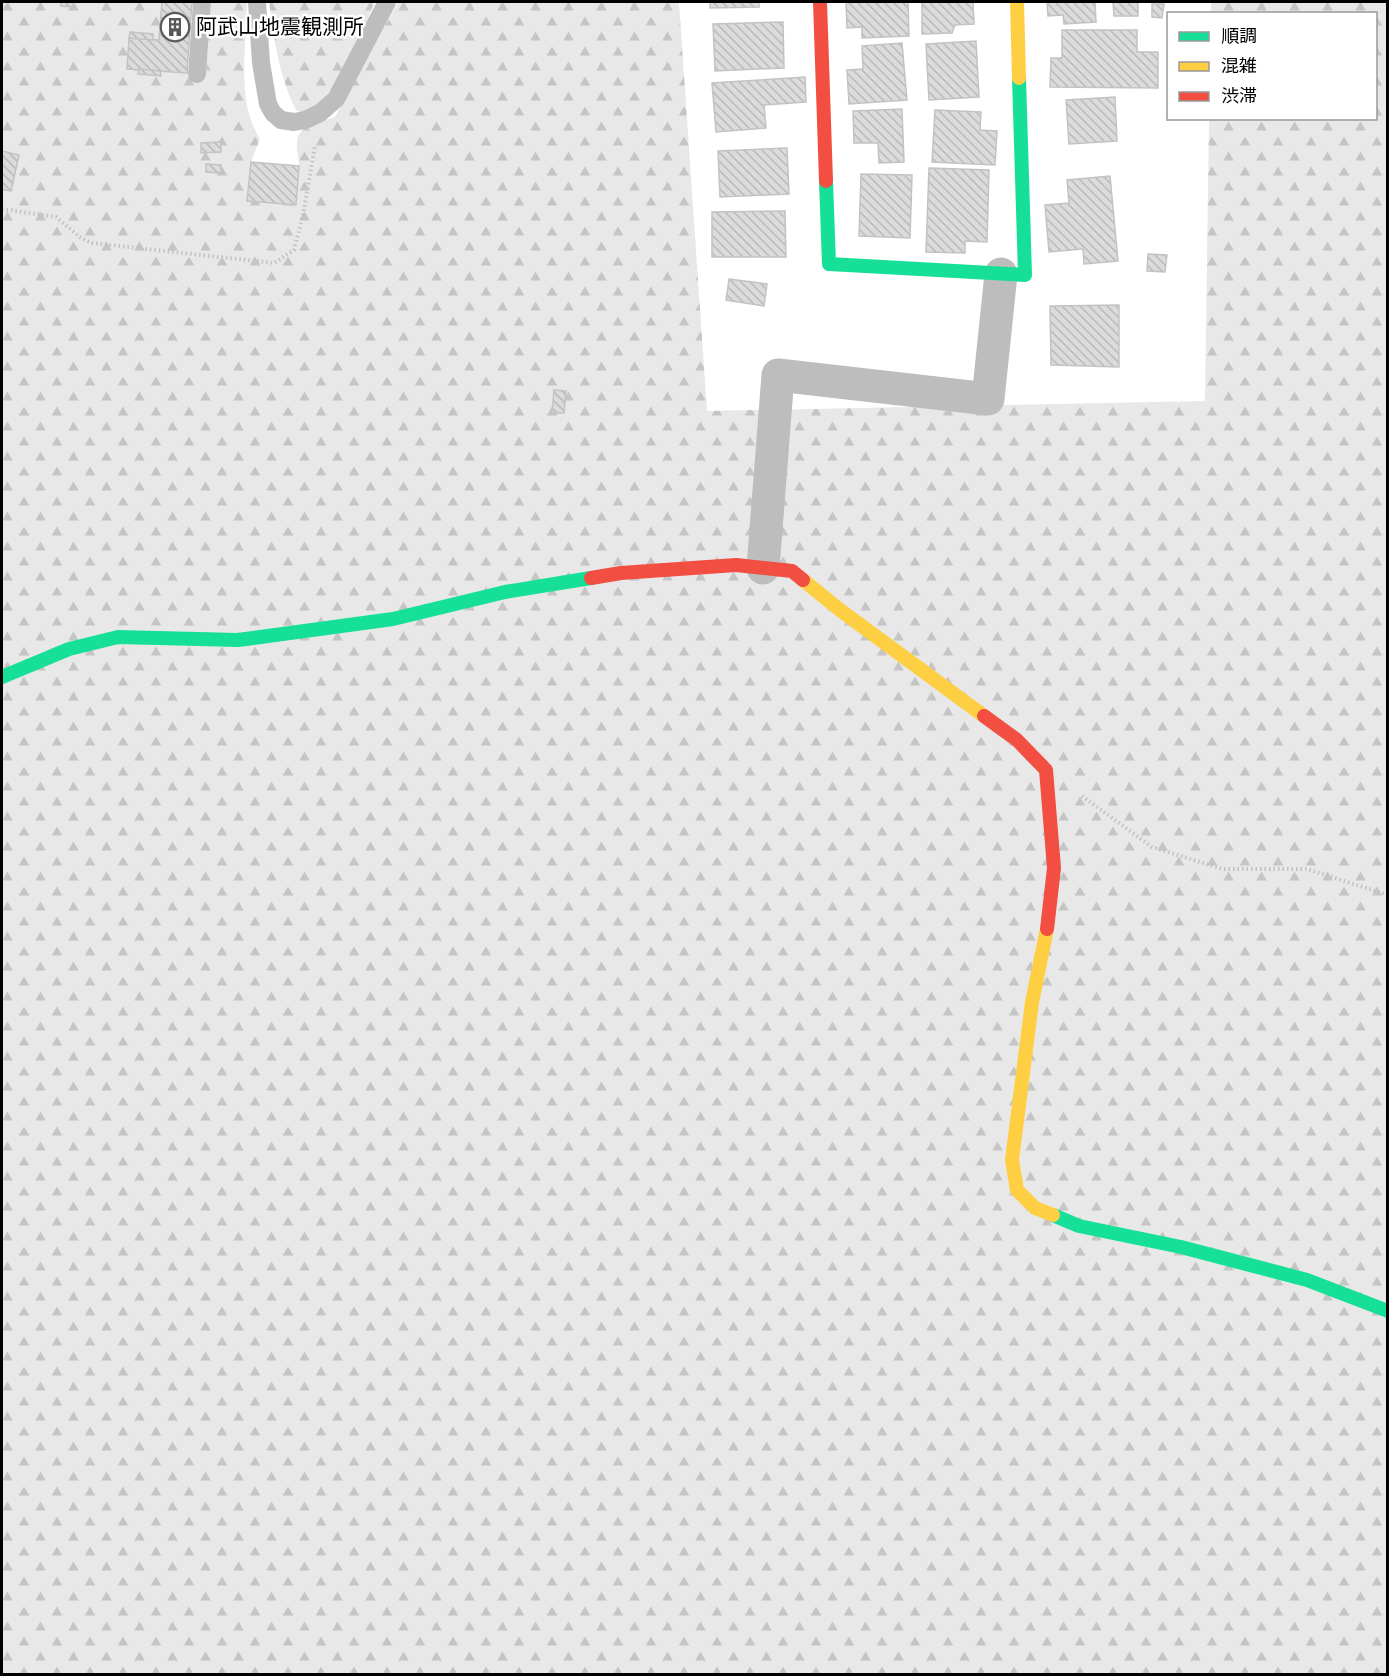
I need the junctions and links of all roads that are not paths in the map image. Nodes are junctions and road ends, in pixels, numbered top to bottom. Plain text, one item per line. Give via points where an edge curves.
1 (202, 2) edge
2 (257, 2) edge
3 (387, 2) edge
4 (820, 2) edge
5 (1017, 2) edge
6 (197, 74) dead end
7 (1001, 274) junction
8 (762, 567) junction
9 (2, 677) edge
10 (1388, 1311) edge

1 - 6 lane
2 - 3 lane via 263,87 268,104 281,120 294,122 320,113 336,99
4 - 7 street via 830,264
5 - 7 street via 1025,275
7 - 8 street via 988,399 778,375
8 - 9 street via 736,565 621,573 505,592 393,619 238,640 118,637 69,649
8 - 10 street via 792,571 1017,740 1047,770 1054,868 1012,1160 1017,1190 1035,1208 1079,1226 1181,1247 1307,1280

